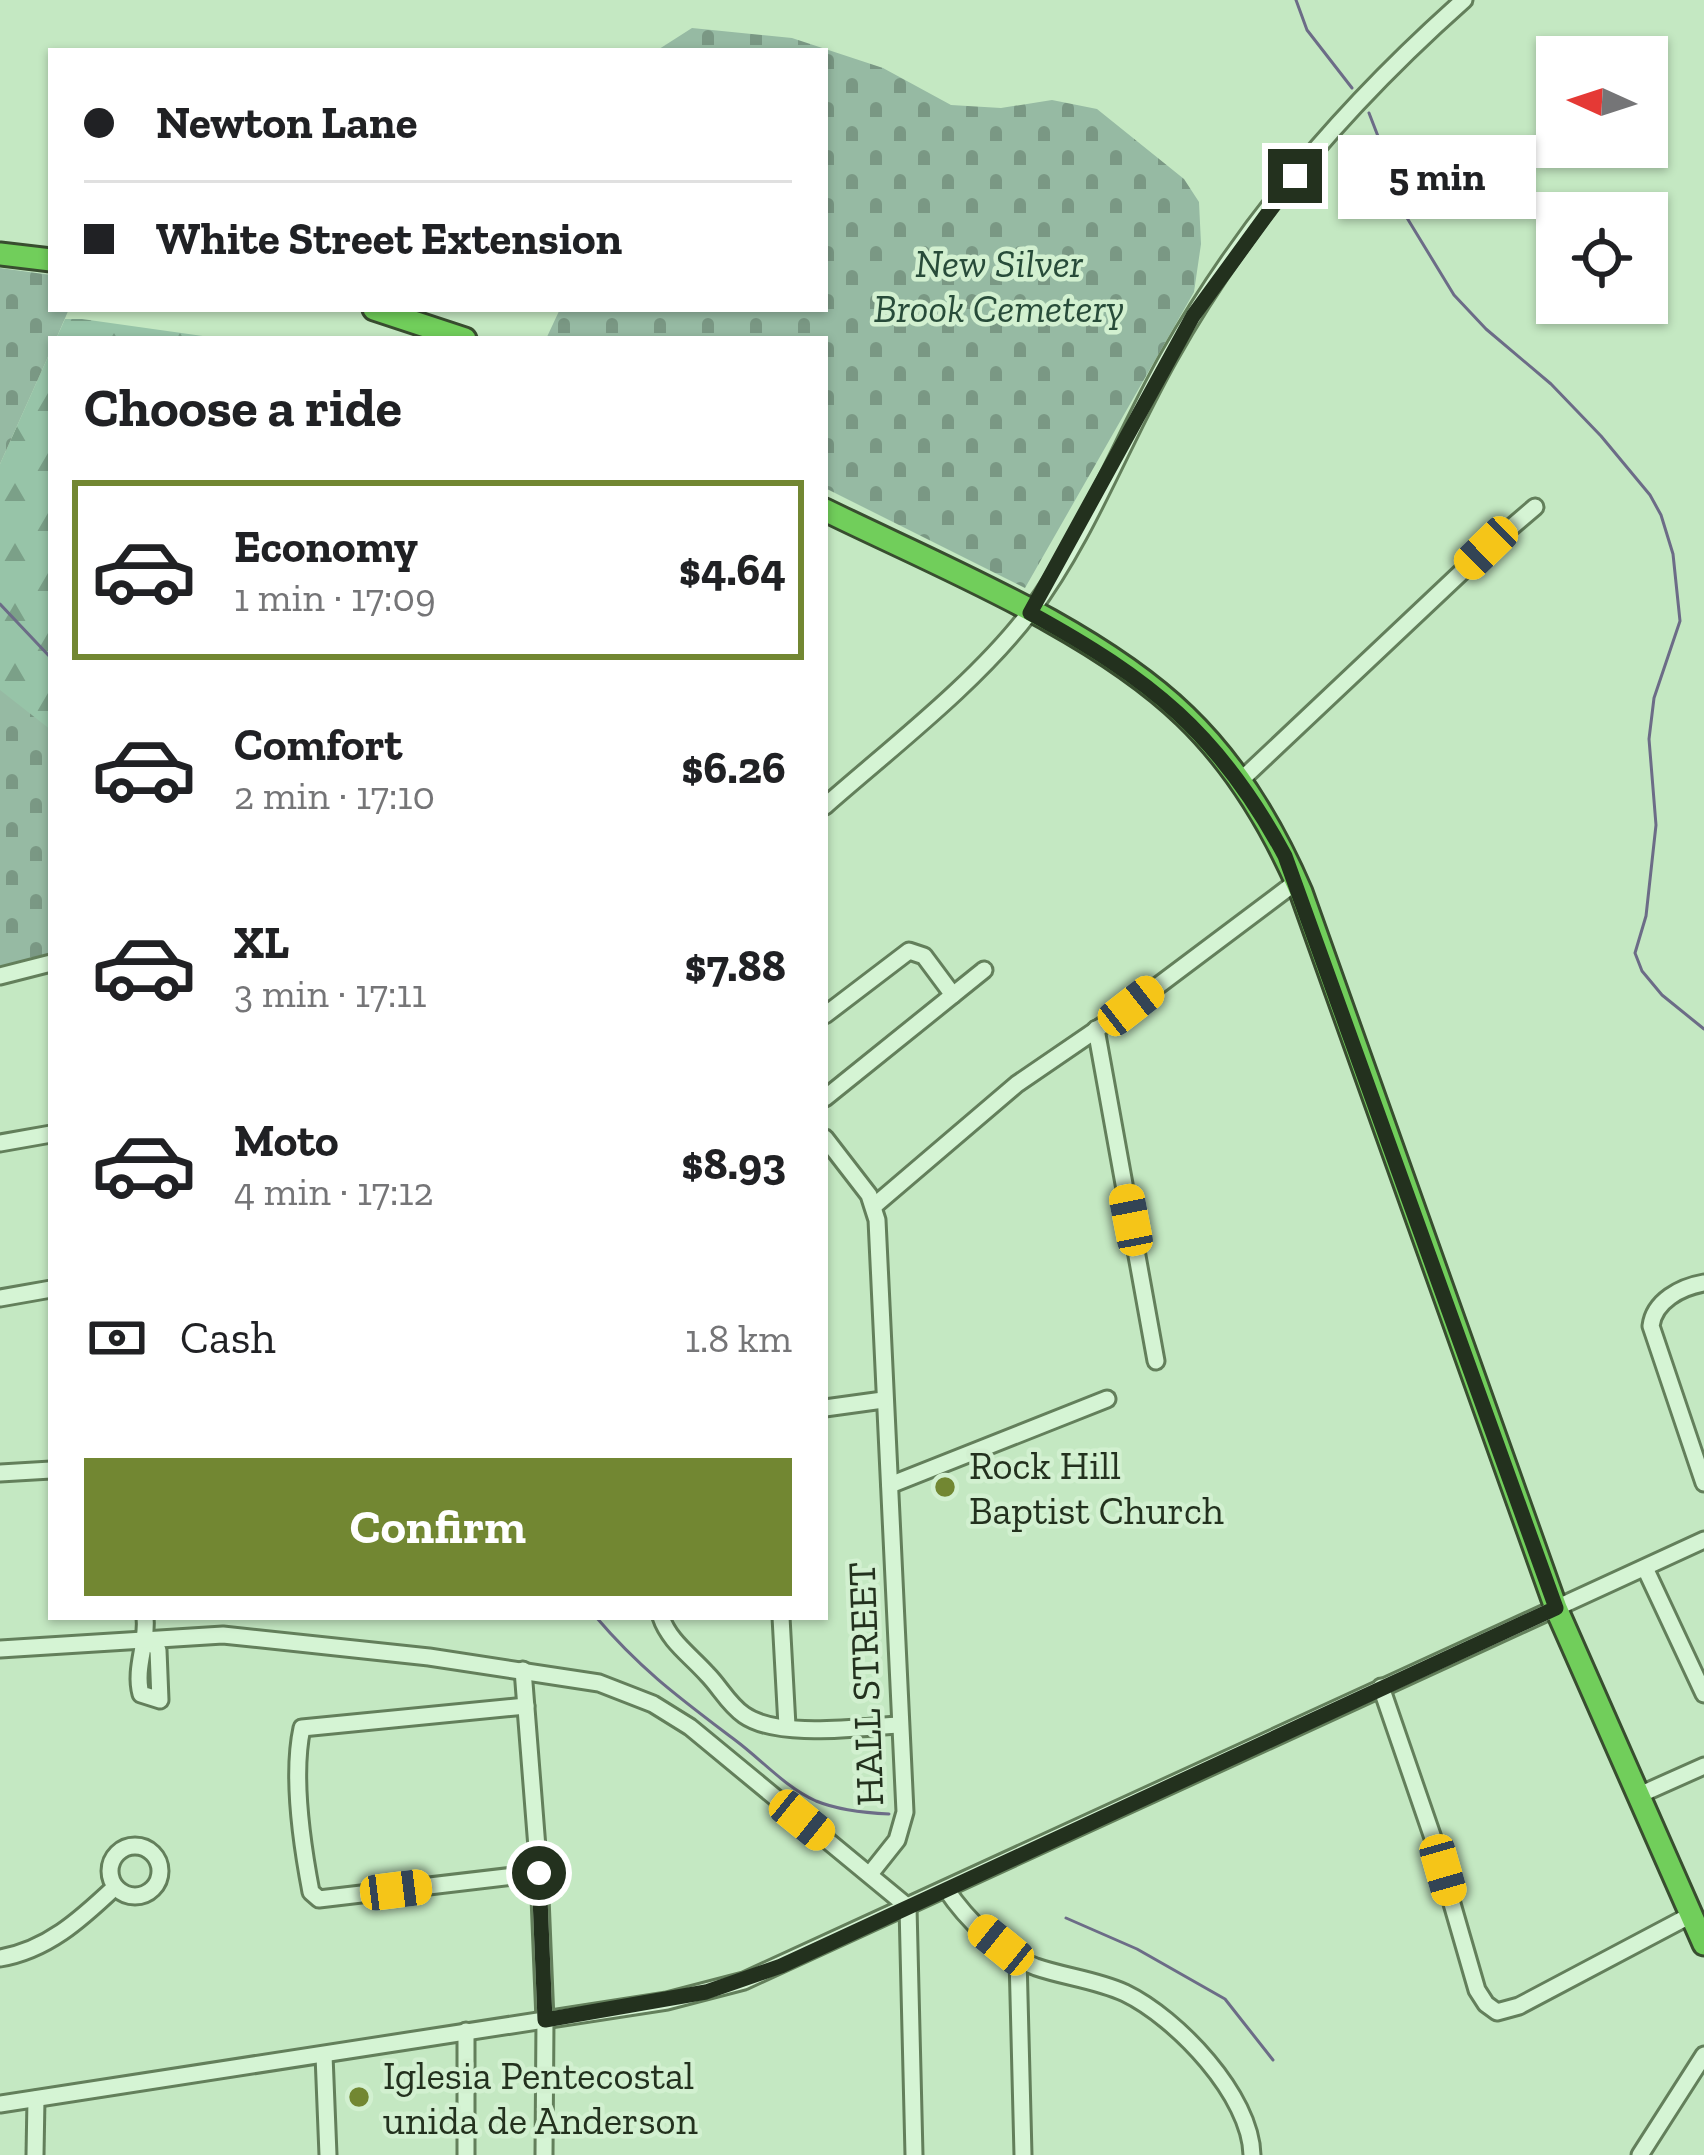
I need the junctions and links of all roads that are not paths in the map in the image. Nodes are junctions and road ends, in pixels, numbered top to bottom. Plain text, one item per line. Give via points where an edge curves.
1 (1464, 0) edge
2 (0, 254) edge
3 (48, 260) edge
4 (383, 312) edge
5 (456, 336) edge
6 (1535, 508) dead end
7 (828, 512) edge
8 (1030, 613) junction
9 (1240, 781) junction
10 (828, 803) edge
11 (1297, 881) junction
12 (48, 964) edge
13 (984, 970) dead end
14 (0, 976) edge
15 (953, 995) junction
16 (828, 1013) edge
17 (1096, 1029) junction
18 (828, 1096) edge
19 (48, 1135) edge
20 (828, 1142) edge
21 (0, 1143) edge
22 (874, 1206) junction
23 (1704, 1282) edge
24 (48, 1290) edge
25 (0, 1298) edge
26 (1156, 1361) dead end
27 (1107, 1399) dead end
28 (883, 1400) junction
29 (828, 1408) edge
30 (48, 1471) edge
31 (0, 1473) edge
32 (1704, 1484) edge
33 (890, 1485) junction
34 (1704, 1540) edge
35 (1645, 1568) junction
36 (1556, 1608) junction
37 (145, 1620) edge
38 (663, 1620) edge
39 (781, 1620) edge
40 (147, 1637) junction
41 (0, 1649) edge
42 (523, 1670) junction
43 (1382, 1688) junction
44 (1704, 1694) edge
45 (526, 1706) junction
46 (900, 1725) junction
47 (787, 1726) junction
48 (1704, 1766) edge
49 (1637, 1796) junction
50 (539, 1873) junction
51 (870, 1874) junction
52 (114, 1888) dead end
53 (946, 1889) junction
54 (908, 1906) junction
55 (1691, 1915) junction
56 (1704, 1944) edge
57 (1018, 1957) junction
58 (0, 1958) edge
59 (545, 2020) junction
60 (466, 2031) junction
61 (324, 2054) junction
62 (1704, 2055) edge
63 (36, 2099) junction
64 (0, 2104) edge
65 (35, 2155) edge
66 (328, 2155) edge
67 (466, 2155) edge
68 (544, 2155) edge
69 (914, 2155) edge
70 (1024, 2155) edge
71 (1252, 2155) edge
72 (1640, 2155) edge

1 - 8 street via 1360,101 1233,256 1161,370
2 - 3 highway
4 - 5 highway
6 - 9 street
7 - 8 highway
8 - 9 highway via 1154,690
8 - 10 street
9 - 11 highway
11 - 17 street
11 - 36 highway
12 - 14 street
13 - 15 street
15 - 16 street via 924,956 909,951
15 - 18 street
17 - 22 street via 1017,1084
17 - 26 street
19 - 21 street
20 - 22 street
22 - 28 street, HALL STREET
23 - 32 street via 1673,1294 1651,1317
24 - 25 street
27 - 33 street
28 - 29 street
28 - 33 street, HALL STREET
30 - 31 street
33 - 46 street, HALL STREET
34 - 35 street
35 - 36 street
35 - 44 street
36 - 43 street
36 - 49 highway
37 - 40 street
38 - 47 street via 743,1715
39 - 47 street
40 - 41 street
40 - 42 street via 223,1635
42 - 45 street
42 - 51 street via 599,1683 666,1711
43 - 53 street
43 - 55 street via 1486,2004 1497,2012 1519,2006
45 - 50 street
45 - 50 street via 302,1728 302,1816 311,1892 319,1899
46 - 47 street
46 - 51 street, HALL STREET via 903,1827
48 - 49 street
49 - 55 highway
50 - 59 street
51 - 54 street
52 - 58 street via 29,1953
53 - 54 street
53 - 57 street
54 - 59 street via 725,1987
54 - 69 street
55 - 56 highway
57 - 70 street
57 - 71 street via 1120,1991 1158,2015 1238,2100
59 - 60 street
59 - 68 street
60 - 61 street
60 - 67 street
61 - 63 street
61 - 66 street
62 - 72 street
63 - 64 street
63 - 65 street

